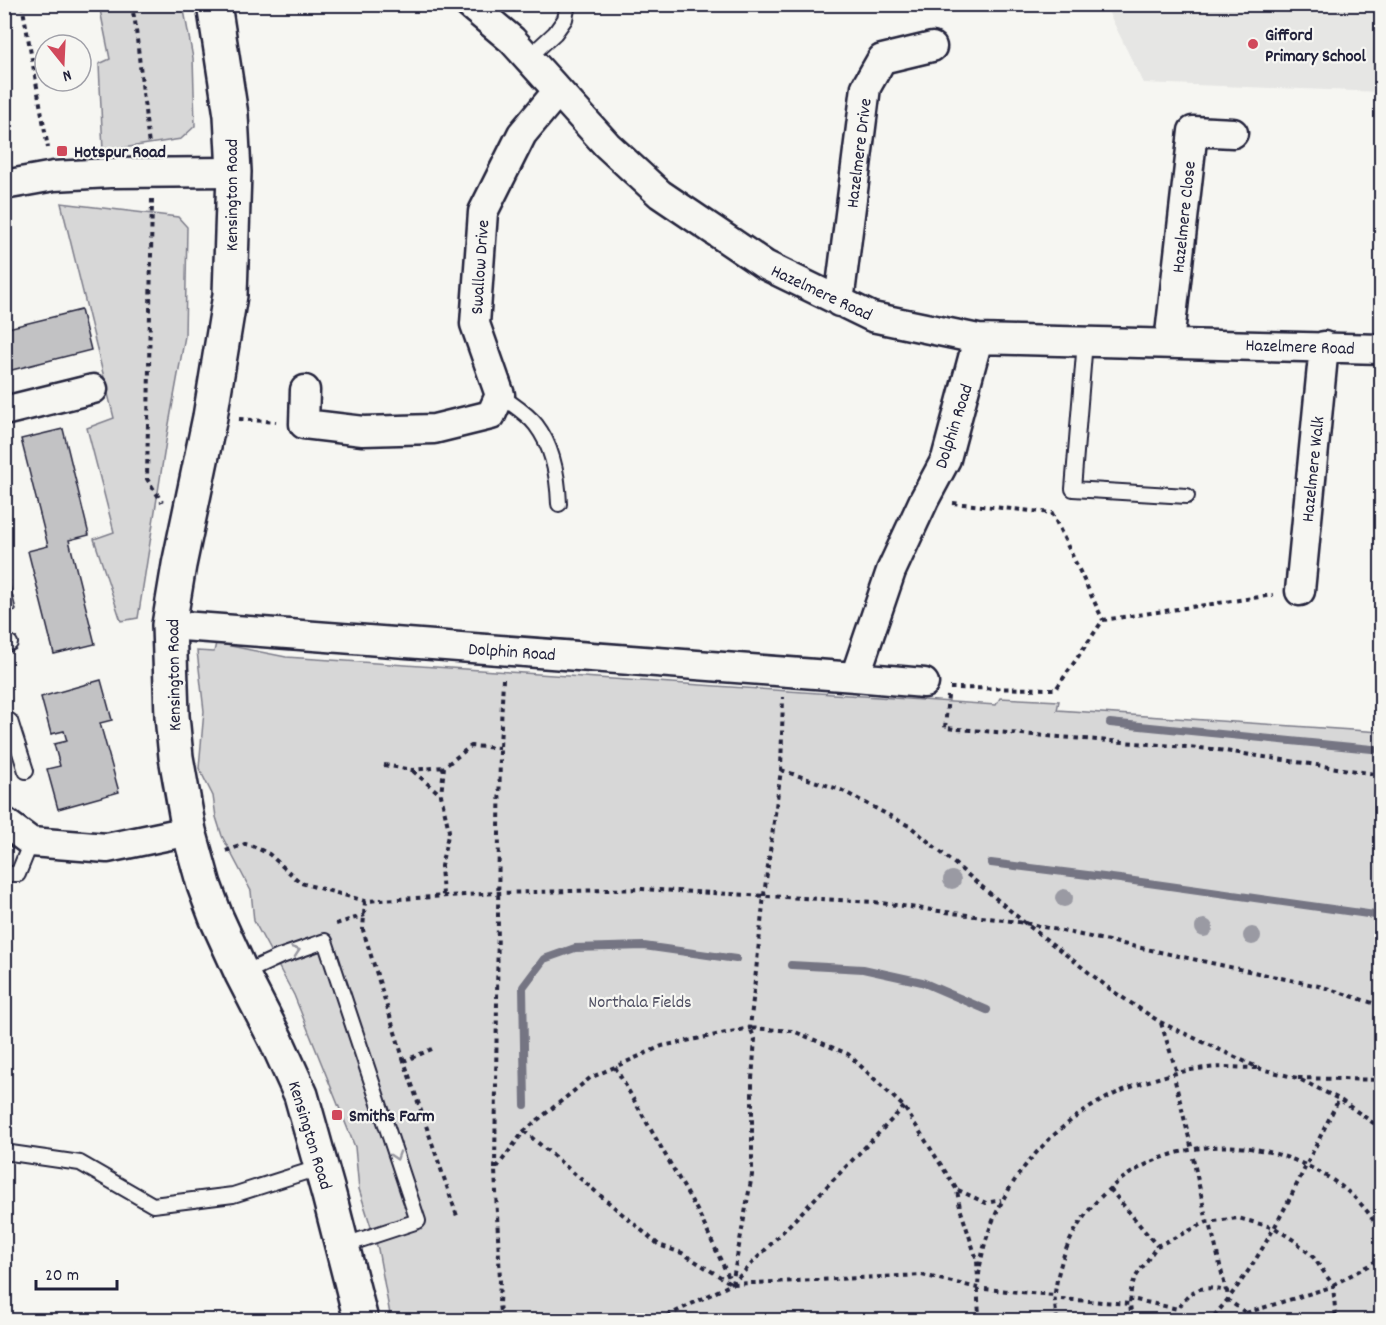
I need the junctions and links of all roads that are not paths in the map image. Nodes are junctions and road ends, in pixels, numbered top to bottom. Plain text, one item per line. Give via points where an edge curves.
1 (213, 4) edge
2 (469, 4) edge
3 (568, 4) edge
4 (932, 47) dead end
5 (528, 58) junction
6 (557, 92) junction
7 (1233, 133) dead end
8 (234, 172) junction
9 (4, 185) edge
10 (838, 302) junction
11 (978, 339) junction
12 (1085, 341) junction
13 (1169, 343) junction
14 (1324, 346) junction
15 (1382, 349) edge
16 (93, 389) dead end
17 (305, 390) dead end
18 (500, 395) junction
19 (4, 411) edge
20 (1187, 496) dead end
21 (559, 504) dead end
22 (1300, 591) road end
23 (169, 625) junction
24 (855, 677) junction
25 (937, 686) road end
26 (4, 723) edge
27 (26, 771) dead end
28 (4, 822) edge
29 (189, 831) junction
30 (31, 842) junction
31 (4, 874) edge
32 (242, 974) junction
33 (4, 1152) edge
34 (321, 1167) junction
35 (342, 1246) junction
36 (361, 1320) edge

1 - 8 street, Kensington Road via 231,116
2 - 5 street, Hazelmere Road
3 - 5 lane via 565,19 555,33
4 - 10 street, Hazelmere Drive via 882,59 866,87
5 - 6 street, Hazelmere Road
6 - 10 street, Hazelmere Road via 660,194 765,265
6 - 18 street, Swallow Drive via 522,134 483,212 475,324
7 - 13 street, Hazelmere Close via 1192,132
8 - 9 street via 54,176
8 - 23 street, Kensington Road via 230,295
10 - 11 street, Hazelmere Road via 872,317
11 - 12 street, Hazelmere Road
11 - 24 street, Dolphin Road via 946,459 891,571
12 - 13 street, Hazelmere Road
12 - 20 lane via 1073,489
13 - 14 street, Hazelmere Road
14 - 15 street, Hazelmere Road
14 - 22 street, Hazelmere Walk
16 - 19 street
17 - 18 street via 304,424 363,431 434,429 491,415
18 - 21 lane via 536,424 550,452 558,480
23 - 24 street, Dolphin Road
23 - 29 street, Kensington Road via 176,757
24 - 25 street, Dolphin Road
26 - 27 lane via 10,721
28 - 30 street
29 - 30 street via 107,848
29 - 32 street, Kensington Road via 216,917
30 - 31 lane via 18,874
32 - 34 street, Kensington Road via 293,1076
32 -> 35 lane via 326,941 418,1221
33 - 34 lane via 80,1163 153,1205 233,1195
34 - 35 street, Kensington Road
35 - 36 street, Kensington Road

